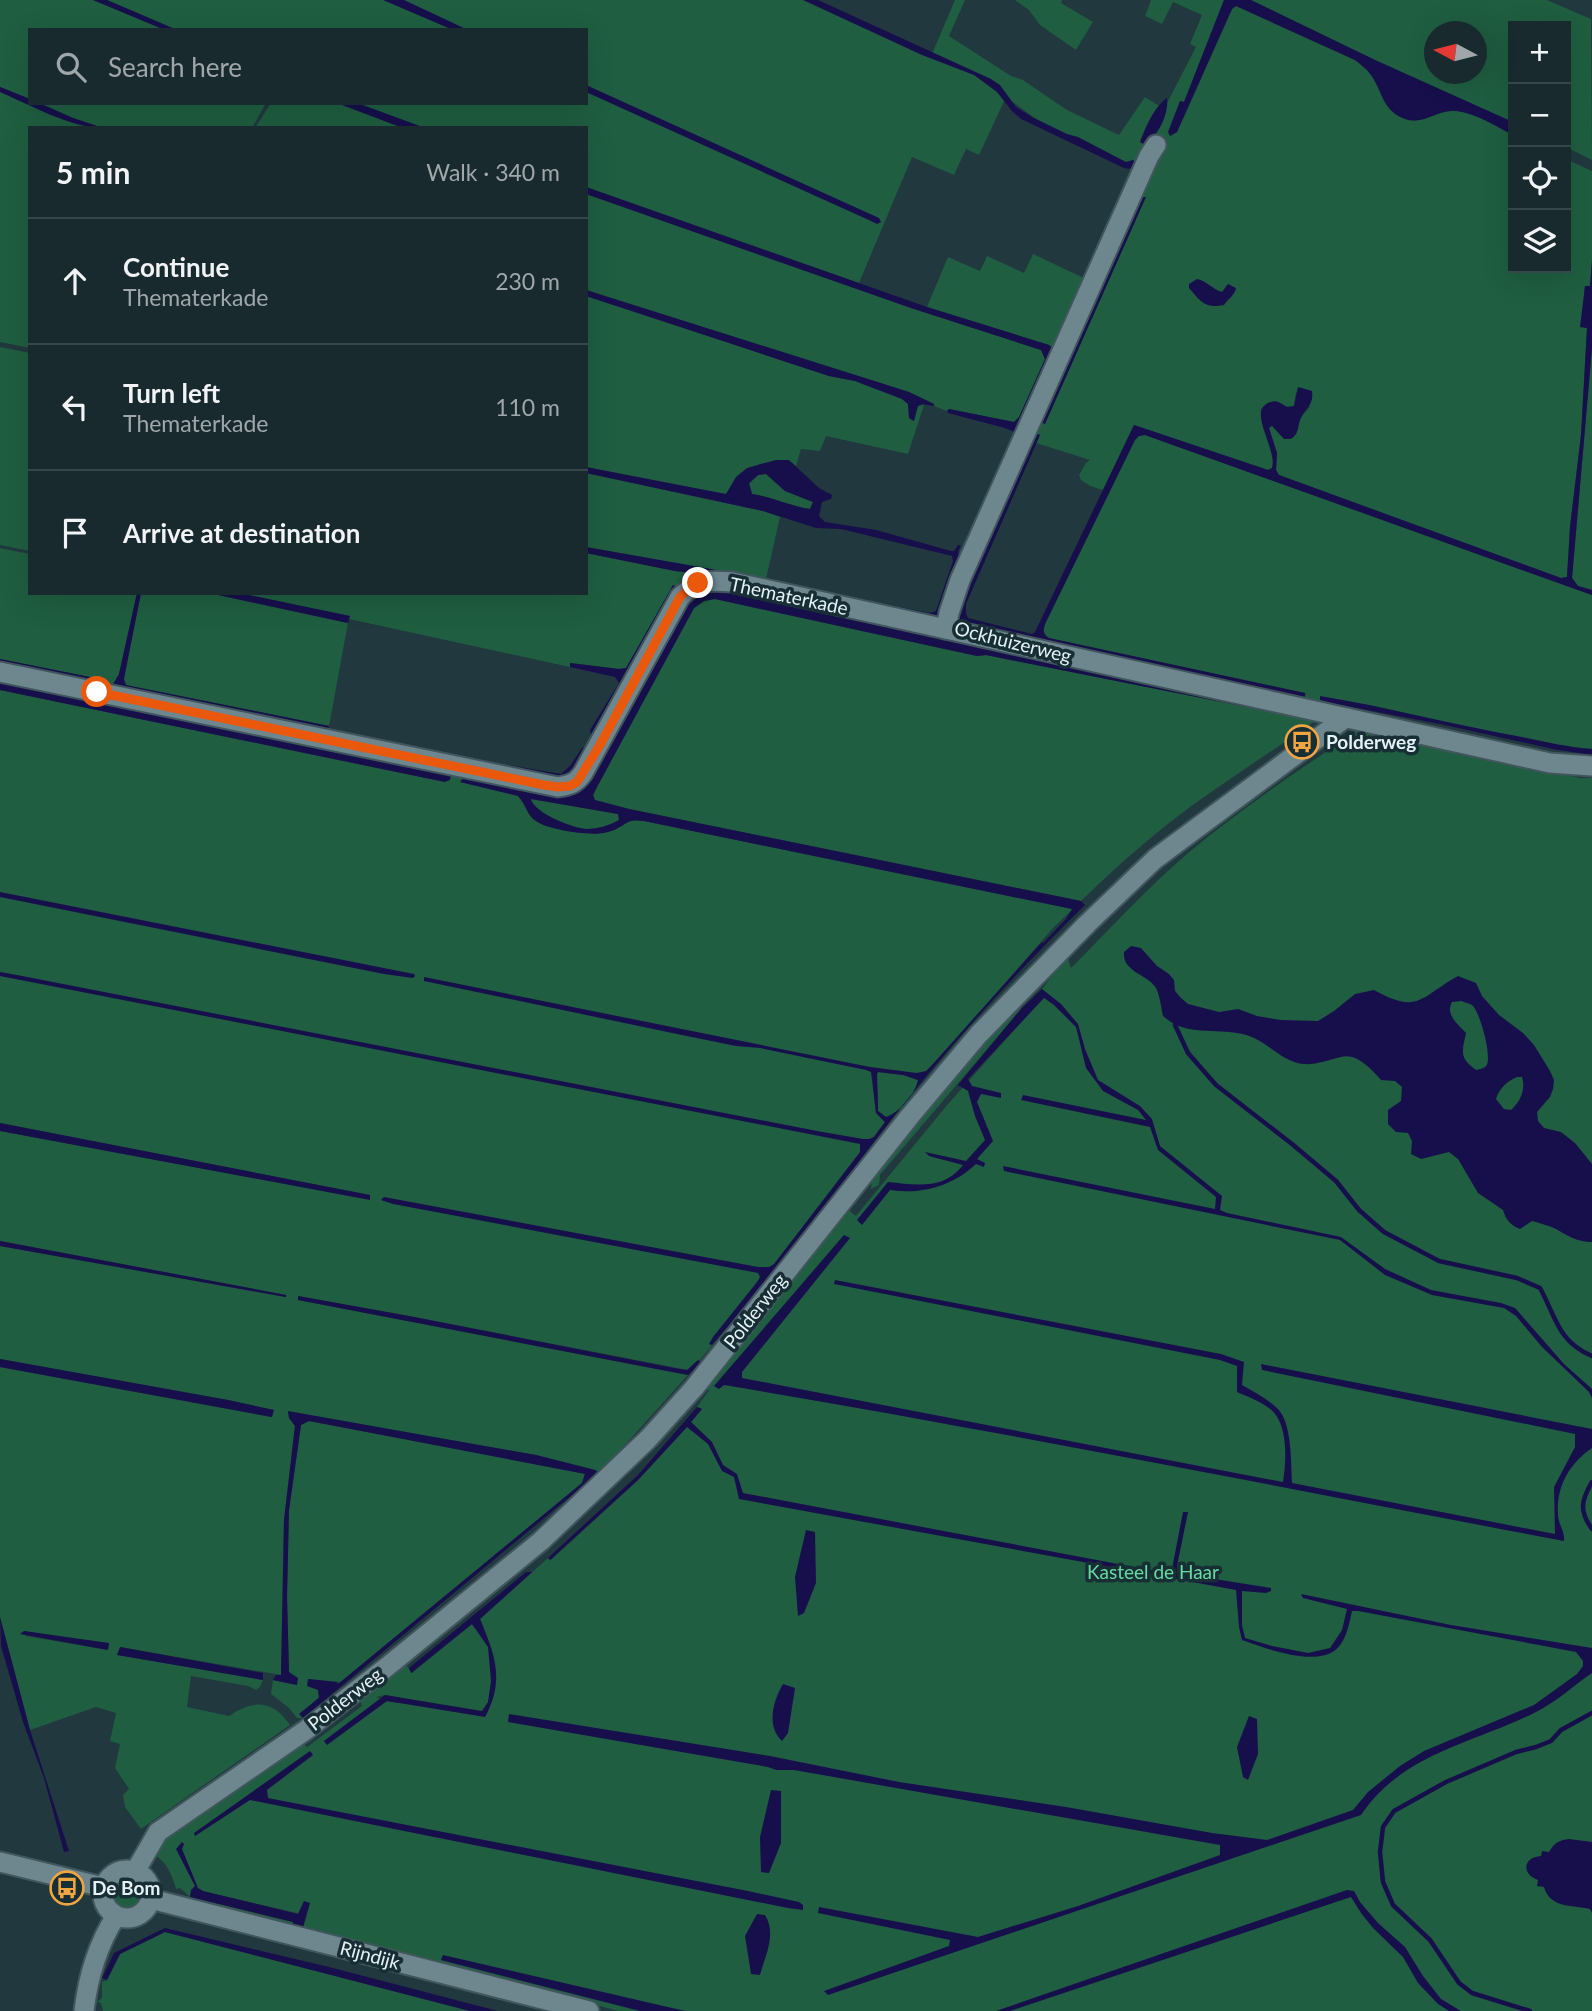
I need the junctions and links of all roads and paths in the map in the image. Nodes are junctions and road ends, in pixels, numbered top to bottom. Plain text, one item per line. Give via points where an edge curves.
1 (1156, 145) dead end
2 (946, 629) junction
3 (0, 672) edge
4 (1345, 718) junction
5 (1592, 766) edge
6 (0, 1863) edge
7 (136, 1870) junction
8 (103, 1887) junction
9 (151, 1899) junction
10 (116, 1916) junction
11 (84, 2011) edge
12 (589, 2011) edge

1 - 2 street, Ockhuizerweg via 960,580
2 - 3 street, Thematerkade via 732,582 698,583 680,597 577,782 558,787
2 - 4 street, Ockhuizerweg
4 - 5 street, Ockhuizerweg via 1550,762
4 - 7 street, Polderweg via 1156,859 979,1034 694,1388 551,1532 306,1730 158,1832
6 - 8 street
7 - 8 street via 111,1874
7 - 9 street via 146,1877
8 - 10 street via 108,1910
9 - 10 street via 137,1916
9 - 12 street, Rijndijk
10 - 11 street via 88,1983

